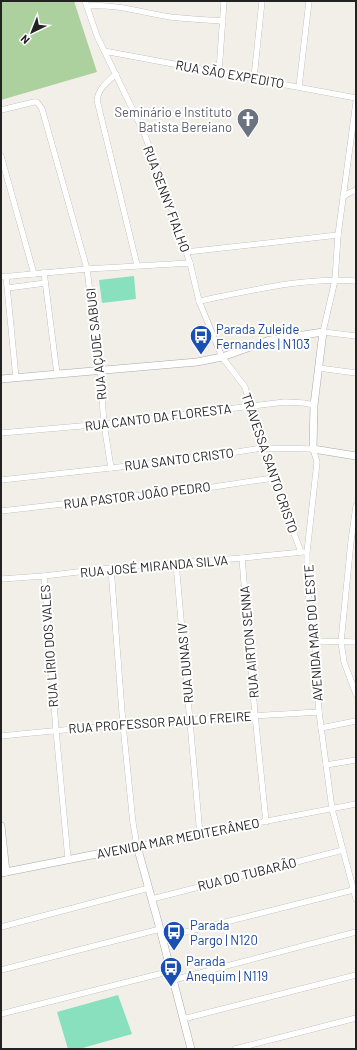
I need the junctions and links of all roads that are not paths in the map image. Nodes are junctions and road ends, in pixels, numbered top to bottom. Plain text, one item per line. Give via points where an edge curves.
1 (224, 1) edge
2 (262, 1) edge
3 (309, 1) edge
4 (86, 3) edge
5 (223, 21) junction
6 (104, 51) junction
7 (219, 72) junction
8 (116, 74) junction
9 (254, 78) junction
10 (299, 87) junction
11 (356, 98) edge
12 (356, 102) edge
13 (1, 110) edge
14 (1, 156) edge
15 (356, 190) edge
16 (343, 197) junction
17 (338, 235) junction
18 (186, 252) junction
19 (190, 263) junction
20 (137, 265) junction
21 (87, 269) junction
22 (44, 272) junction
23 (34, 274) junction
24 (4, 277) edge
25 (335, 280) junction
26 (356, 282) edge
27 (45, 283) junction
28 (8, 288) junction
29 (199, 301) junction
30 (323, 332) junction
31 (356, 336) edge
32 (222, 357) junction
33 (319, 368) junction
34 (100, 371) junction
35 (356, 373) edge
36 (57, 374) junction
37 (16, 378) junction
38 (1, 379) edge
39 (314, 405) junction
40 (250, 406) junction
41 (104, 424) junction
42 (1, 433) edge
43 (262, 448) junction
44 (312, 449) junction
45 (356, 456) edge
46 (111, 468) junction
47 (273, 478) junction
48 (1, 480) edge
49 (356, 506) edge
50 (1, 511) edge
51 (304, 552) junction
52 (242, 558) junction
53 (176, 563) junction
54 (111, 568) junction
55 (44, 576) junction
56 (1, 580) edge
57 (315, 641) junction
58 (342, 642) junction
59 (356, 642) edge
60 (356, 694) edge
61 (319, 712) junction
62 (255, 715) junction
63 (190, 720) junction
64 (356, 721) edge
65 (123, 725) junction
66 (321, 728) junction
67 (56, 730) junction
68 (1, 736) edge
69 (356, 760) edge
70 (326, 764) junction
71 (356, 804) edge
72 (332, 809) junction
73 (266, 822) junction
74 (1, 826) edge
75 (200, 835) junction
76 (137, 846) junction
77 (343, 850) junction
78 (68, 859) junction
79 (3, 873) edge
80 (149, 888) junction
81 (353, 890) junction
82 (152, 899) junction
83 (356, 899) edge
84 (1, 927) edge
85 (160, 929) junction
86 (356, 932) edge
87 (162, 938) junction
88 (1, 970) edge
89 (171, 971) junction
90 (356, 975) edge
91 (173, 980) junction
92 (1, 1014) edge
93 (356, 1018) edge
94 (183, 1019) junction
95 (191, 1049) edge
96 (235, 1049) edge

1 - 5 street
2 - 9 street
3 - 10 street
4 - 5 street via 191,19
4 - 6 street, RUA SENNY FIALHO
5 - 7 street
6 - 7 street, RUA SÃO EXPEDITO
6 - 8 street, RUA SENNY FIALHO
7 - 9 street, RUA SÃO EXPEDITO
8 - 18 street, RUA SENNY FIALHO via 144,133
8 - 20 street via 101,88 97,100
9 - 10 street, RUA SÃO EXPEDITO
10 - 11 street, RUA SÃO EXPEDITO
12 - 16 street, AVENIDA MAR DO LESTE
13 - 21 street, RUA AÇUDE SABUGI via 34,102 42,108
14 - 23 street
15 - 16 street
16 - 17 street, AVENIDA MAR DO LESTE
17 - 18 street
17 - 25 street, AVENIDA MAR DO LESTE
18 - 19 street, RUA SENNY FIALHO
19 - 20 street
19 - 29 street, RUA SENNY FIALHO
20 - 21 street
21 - 22 street
21 - 34 street, RUA AÇUDE SABUGI
22 - 23 street
22 - 27 street
23 - 24 street
24 - 28 street
25 - 26 street
25 - 29 street via 294,284
25 - 30 street, AVENIDA MAR DO LESTE
27 - 28 street
27 - 36 street
28 - 37 street
29 - 32 street, RUA SENNY FIALHO
30 - 31 street
30 - 32 street via 270,340
30 - 33 street, AVENIDA MAR DO LESTE
32 - 34 street via 198,362
32 - 40 street, TRAVESSA SANTO CRISTO via 245,387
33 - 35 street
33 - 39 street, AVENIDA MAR DO LESTE
34 - 36 street
34 - 41 street, RUA AÇUDE SABUGI
36 - 37 street
37 - 38 street
39 - 40 street, RUA CANTO DA FLORESTA via 285,402
39 - 44 street, AVENIDA MAR DO LESTE
40 - 41 street, RUA CANTO DA FLORESTA
40 - 43 street, TRAVESSA SANTO CRISTO
41 - 42 street, RUA CANTO DA FLORESTA
41 - 46 street, RUA AÇUDE SABUGI
43 - 44 street, RUA SANTO CRISTO
43 - 46 street, RUA SANTO CRISTO
43 - 47 street, TRAVESSA SANTO CRISTO
44 - 45 street, RUA SANTO CRISTO
44 - 51 street, AVENIDA MAR DO LESTE via 317,462
46 - 48 street, RUA SANTO CRISTO
47 - 50 street, RUA PASTOR JOÃO PEDRO
47 - 51 street, TRAVESSA SANTO CRISTO
49 - 58 street
51 - 52 street, RUA JOSÉ MIRANDA SILVA
51 - 57 street, AVENIDA MAR DO LESTE
52 - 53 street, RUA JOSÉ MIRANDA SILVA
52 - 62 street, RUA AIRTON SENNA
53 - 54 street, RUA JOSÉ MIRANDA SILVA
53 - 63 street, RUA DUNAS IV
54 - 55 street, RUA JOSÉ MIRANDA SILVA
54 - 65 street
55 - 56 street, RUA JOSÉ MIRANDA SILVA
55 - 67 street, RUA LÍRIO DOS VALES
57 - 58 street
57 - 61 street, AVENIDA MAR DO LESTE
58 - 59 street
58 - 60 street via 344,662
61 - 62 street, RUA PROFESSOR PAULO FREIRE
61 - 66 street, AVENIDA MAR DO LESTE
62 - 63 street, RUA PROFESSOR PAULO FREIRE
62 - 73 street, RUA AIRTON SENNA
63 - 65 street, RUA PROFESSOR PAULO FREIRE
63 - 75 street, RUA DUNAS IV
64 - 66 street
65 - 67 street, RUA PROFESSOR PAULO FREIRE
65 - 76 street via 132,823
66 - 70 street, AVENIDA MAR DO LESTE
67 - 68 street, RUA PROFESSOR PAULO FREIRE
67 - 78 street, RUA LÍRIO DOS VALES
69 - 70 street
70 - 72 street, AVENIDA MAR DO LESTE
71 - 72 street, AVENIDA MAR MEDITERÂNEO
72 - 73 street, AVENIDA MAR MEDITERÂNEO
72 - 77 street, AVENIDA MAR DO LESTE
73 - 75 street, AVENIDA MAR MEDITERÂNEO
74 - 79 street
75 - 76 street, AVENIDA MAR MEDITERÂNEO
76 - 78 street, AVENIDA MAR MEDITERÂNEO
76 - 80 street
77 - 81 street, AVENIDA MAR DO LESTE
77 - 82 street, RUA DO TUBARÃO
78 - 79 street, AVENIDA MAR MEDITERÂNEO
80 - 82 street
80 - 84 street
81 - 83 street, AVENIDA MAR DO LESTE
81 - 87 street
82 - 85 street
85 - 87 street
85 - 88 street
86 - 91 street
87 - 89 street
89 - 91 street
89 - 92 street
90 - 94 street
91 - 94 street
93 - 96 street
94 - 95 street

